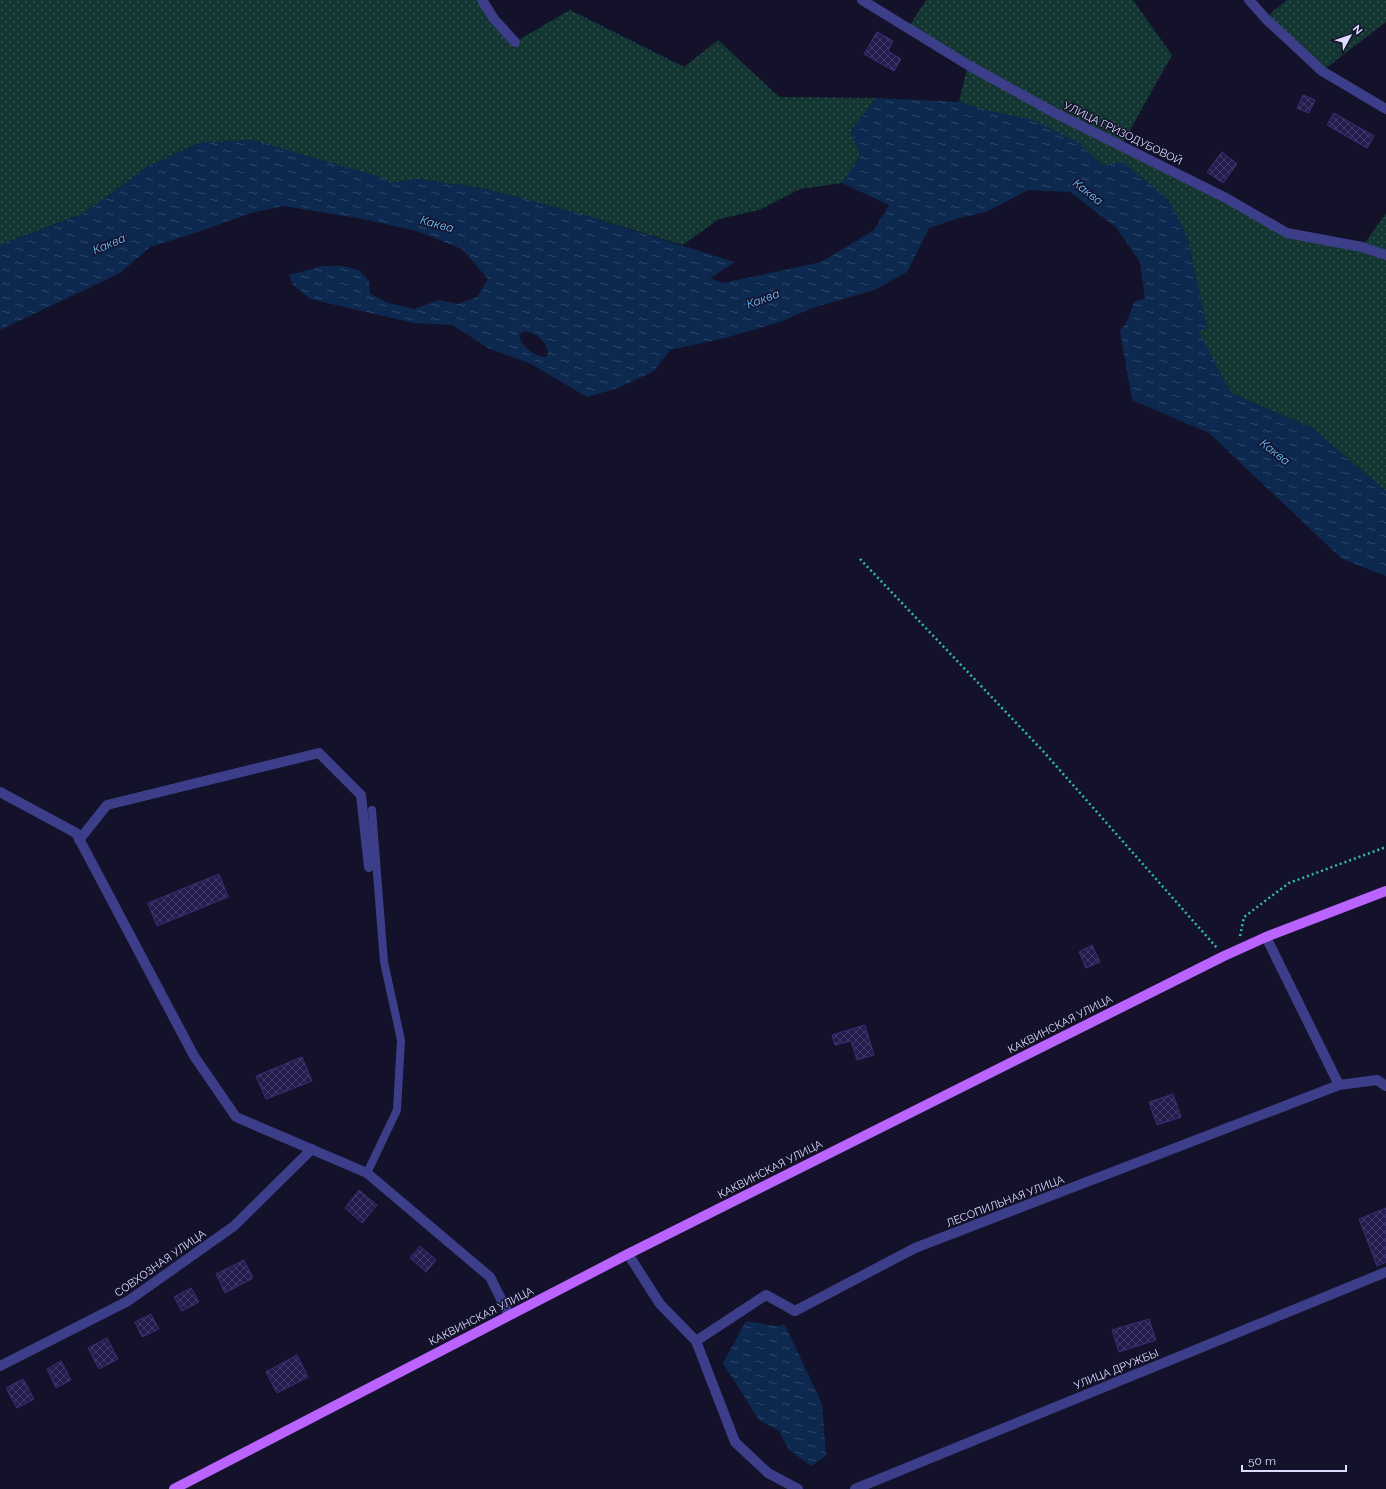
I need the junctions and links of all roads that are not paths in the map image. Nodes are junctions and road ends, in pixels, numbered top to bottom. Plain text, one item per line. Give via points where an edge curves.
1 (482, 0) edge
2 (862, 0) edge
3 (1249, 0) edge
4 (515, 42) dead end
5 (1386, 109) edge
6 (1386, 255) edge
7 (0, 792) edge
8 (372, 810) dead end
9 (79, 840) junction
10 (369, 867) dead end
11 (1386, 891) edge
12 (1266, 937) junction
13 (1339, 1085) junction
14 (1386, 1086) edge
15 (312, 1149) junction
16 (367, 1173) junction
17 (628, 1254) junction
18 (1386, 1272) edge
19 (509, 1315) junction
20 (696, 1341) junction
21 (0, 1366) edge
22 (174, 1489) edge
23 (798, 1489) edge
24 (855, 1489) edge

1 - 4 street via 494,19
2 - 6 street, УЛИЦА ГРИЗОДУБОВОЙ via 968,65 1055,113 1226,198 1287,234 1362,247
3 - 5 street via 1322,71
7 - 9 street via 76,833
8 - 16 lane via 384,962 401,1040 397,1110
9 - 10 street via 107,805 319,753 361,795
9 - 15 street via 194,1056 236,1117
11 - 12 main road, КАКВИНСКАЯ УЛИЦА
12 - 13 street
12 - 17 main road, КАКВИНСКАЯ УЛИЦА
13 - 14 street via 1377,1080
13 - 20 street, ЛЕСОПИЛЬНАЯ УЛИЦА via 915,1248 795,1311 766,1295
15 - 16 street
15 - 21 street, СОВХОЗНАЯ УЛИЦА via 234,1226 128,1301
16 - 19 street via 490,1277
17 - 19 main road, КАКВИНСКАЯ УЛИЦА
17 - 20 street via 660,1304
18 - 24 street, УЛИЦА ДРУЖБЫ
19 - 22 main road, КАКВИНСКАЯ УЛИЦА
20 - 23 street via 735,1442 768,1473

